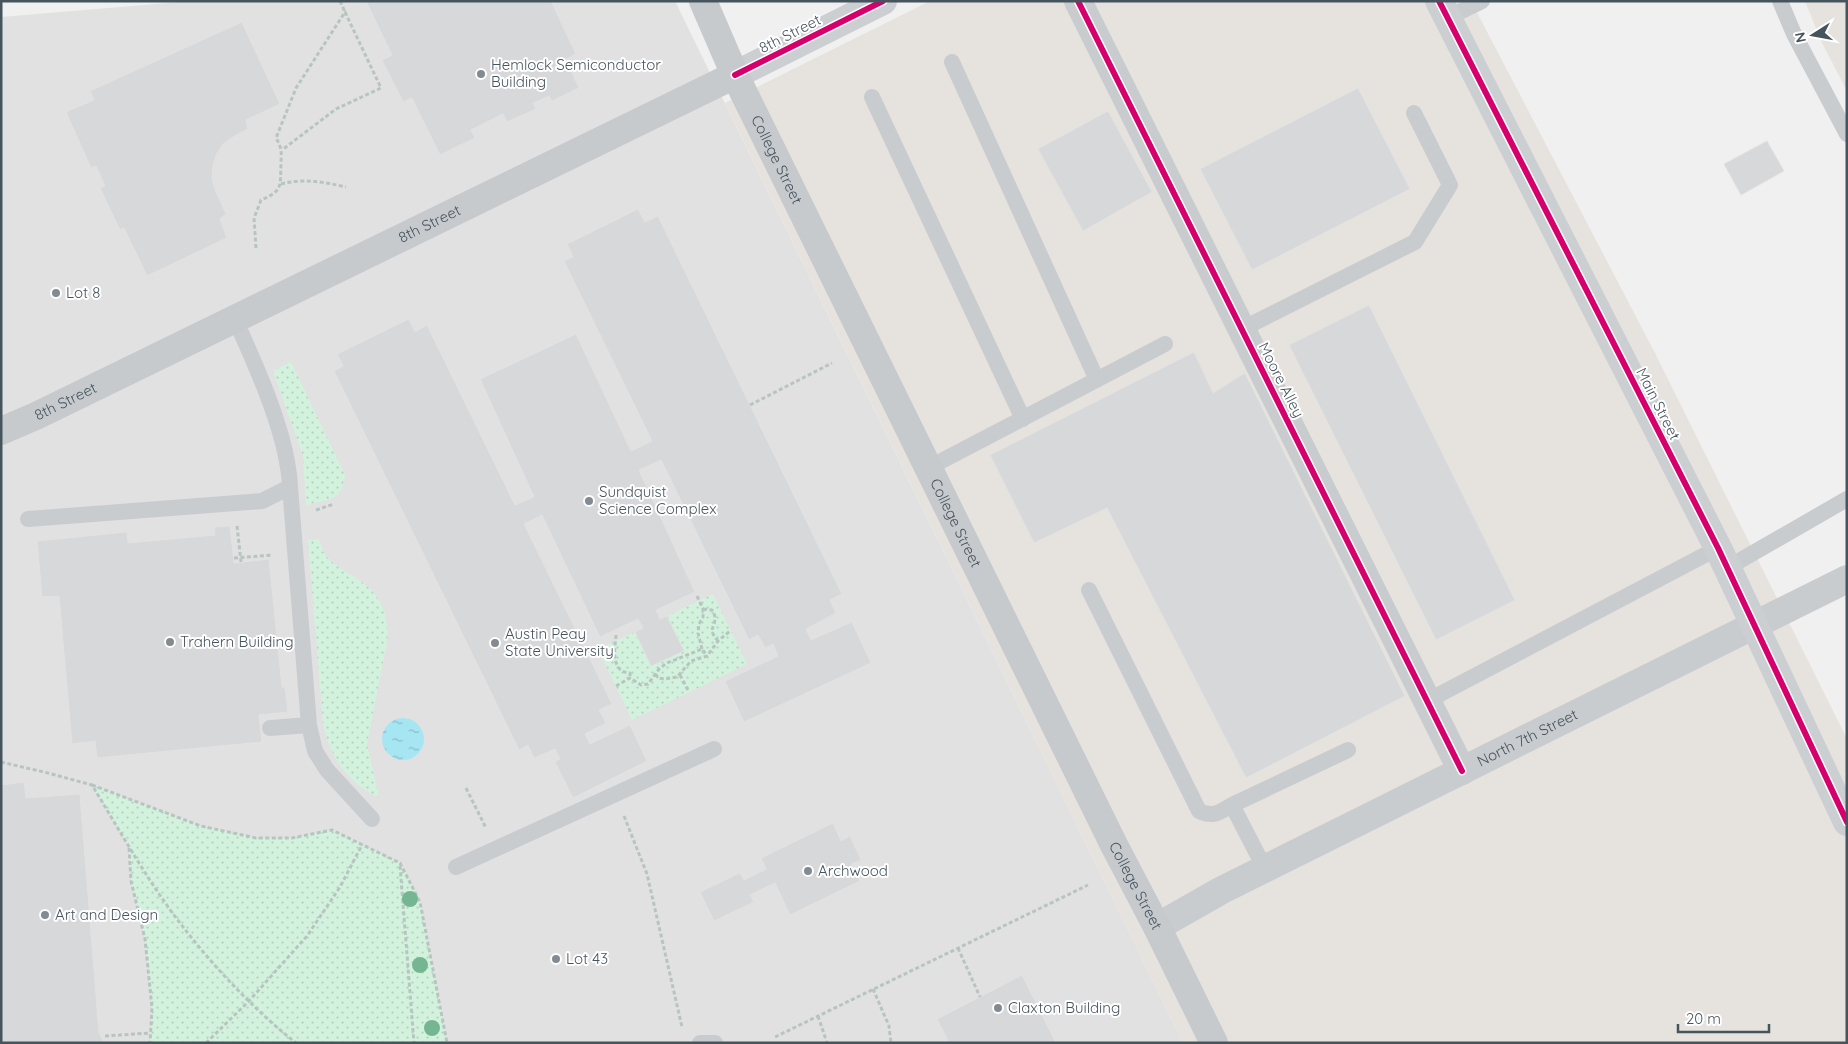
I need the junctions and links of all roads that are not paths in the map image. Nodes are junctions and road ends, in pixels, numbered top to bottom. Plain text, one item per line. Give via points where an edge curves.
1 (703, 1) edge
2 (883, 1) edge
3 (1078, 1) edge
4 (1482, 1) edge
5 (1780, 1) edge
6 (1443, 10) edge
7 (952, 62) dead end
8 (735, 75) junction
9 (872, 96) dead end
10 (1414, 113) dead end
11 (1847, 134) edge
12 (235, 319) junction
13 (1242, 329) junction
14 (1165, 344) dead end
15 (1097, 380) junction
16 (1023, 419) junction
17 (1, 431) edge
18 (928, 468) junction
19 (290, 487) junction
20 (1847, 499) edge
21 (28, 519) dead end
22 (1722, 558) junction
23 (1847, 579) edge
24 (1089, 590) dead end
25 (1754, 624) junction
26 (1427, 700) junction
27 (309, 725) junction
28 (270, 728) dead end
29 (714, 748) dead end
30 (1348, 750) dead end
31 (1462, 771) junction
32 (1232, 805) junction
33 (372, 819) dead end
34 (1847, 822) edge
35 (456, 867) dead end
36 (1265, 869) junction
37 (1157, 927) junction
38 (700, 1043) edge
39 (715, 1043) edge
40 (1214, 1043) edge

1 - 8 main road, College Street
2 - 8 street, 8th Street
3 - 13 street, Moore Alley
4 - 6 lane
5 - 11 lane
6 - 22 street, Main Street
7 - 15 lane
8 - 12 main road, 8th Street
8 - 18 main road, College Street
9 - 16 lane
10 - 13 lane via 1450,185 1415,242
12 - 17 main road, 8th Street
12 - 19 lane via 273,411 290,470
13 - 26 street, Moore Alley
14 - 15 lane
15 - 16 lane
16 - 18 lane
18 - 37 main road, College Street
19 - 21 lane via 262,501
19 - 27 lane
20 - 22 lane
22 - 25 street, Main Street
22 - 26 lane
23 - 25 street, North 7th Street
24 - 32 lane via 1199,811 1214,814
25 - 31 street, North 7th Street
25 - 34 street, Main Street
26 - 31 street, Moore Alley
27 - 28 lane
27 - 33 lane via 315,750 327,770
29 - 35 lane
30 - 32 lane
31 - 36 street, North 7th Street
32 - 36 lane
36 - 37 street, North 7th Street
37 - 40 main road, College Street
38 - 39 lane

